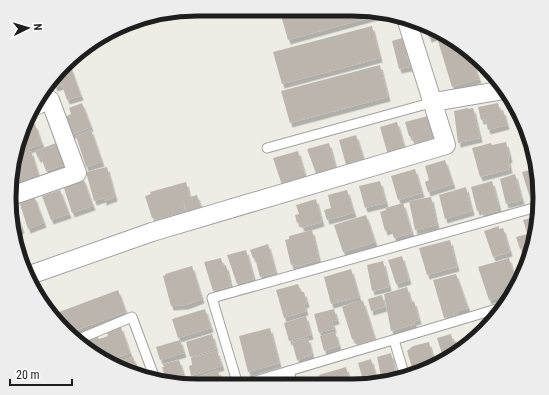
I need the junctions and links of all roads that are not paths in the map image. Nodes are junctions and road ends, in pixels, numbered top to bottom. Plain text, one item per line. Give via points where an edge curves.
1 (408, 26) edge
2 (498, 91) edge
3 (434, 102) junction
4 (43, 103) edge
5 (267, 148) dead end
6 (16, 194) edge
7 (533, 208) edge
8 (33, 274) edge
9 (493, 310) edge
10 (83, 338) edge
11 (394, 340) junction
12 (289, 371) junction
13 (403, 371) edge
14 (153, 374) edge
15 (236, 379) edge
16 (262, 379) edge
17 (291, 379) edge

1 - 3 street
2 - 3 street
3 - 5 lane
3 - 8 street via 446,145 152,232
4 - 6 street via 50,100 77,173
7 - 15 lane via 212,298
9 - 11 lane
10 - 14 lane via 132,317
11 - 12 lane
11 - 13 lane
12 - 16 lane
12 - 17 lane

